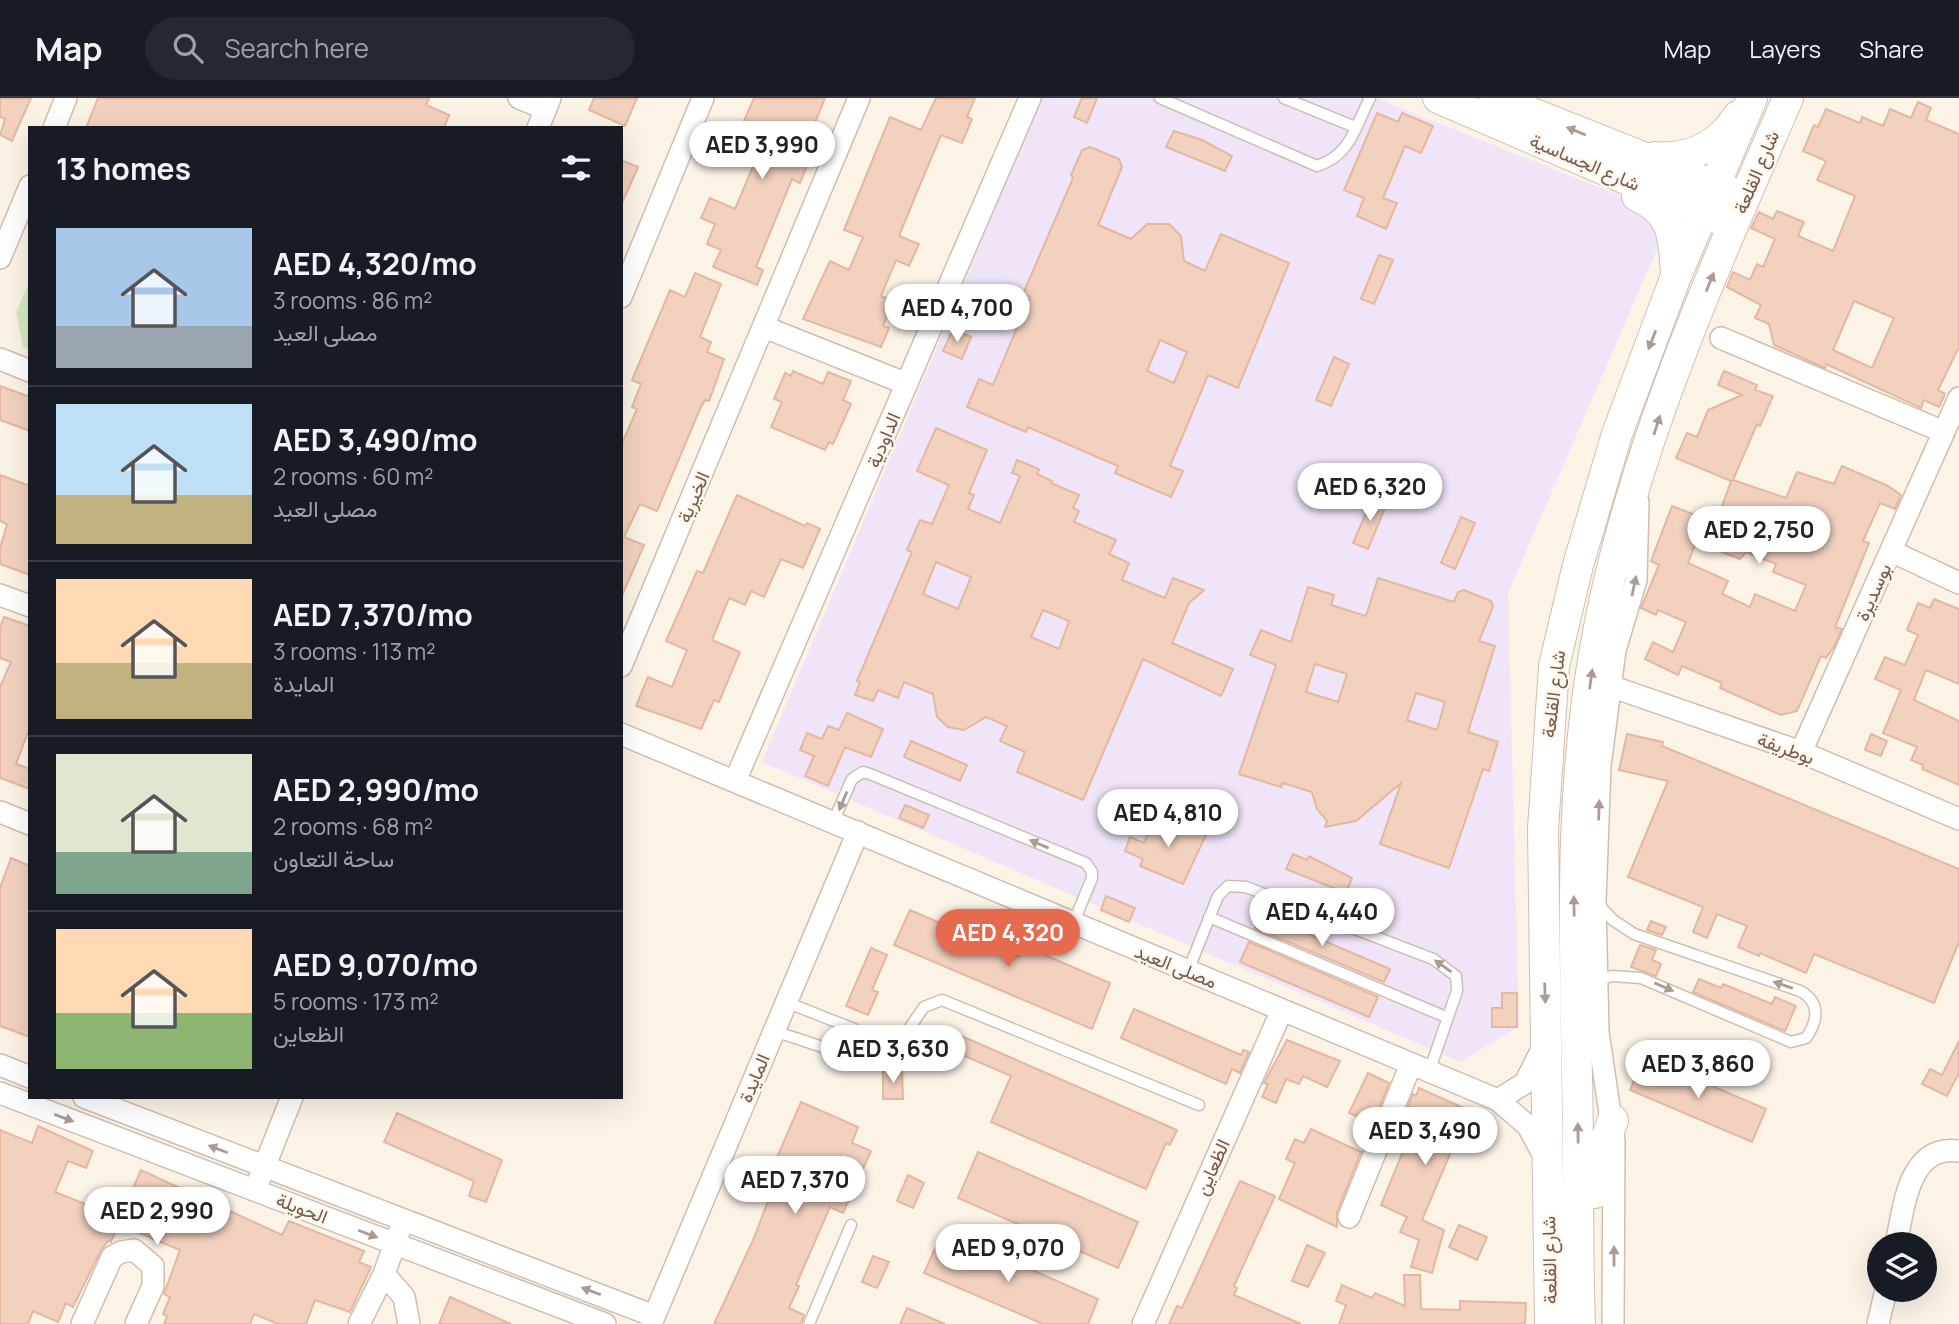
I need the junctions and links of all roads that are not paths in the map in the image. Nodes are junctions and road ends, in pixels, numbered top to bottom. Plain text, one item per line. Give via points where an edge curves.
1 (66, 98) edge
2 (519, 98) edge
3 (703, 98) edge
4 (859, 98) edge
5 (1030, 98) edge
6 (1160, 98) edge
7 (1284, 98) edge
8 (1370, 98) edge
9 (1438, 98) edge
10 (1751, 98) edge
11 (1788, 100) edge
12 (1490, 109) edge
13 (545, 111) edge
14 (55, 126) edge
15 (1355, 127) junction
16 (1639, 156) junction
17 (1715, 185) junction
18 (28, 191) edge
19 (1744, 198) junction
20 (1702, 212) junction
21 (1733, 225) junction
22 (0, 258) edge
23 (629, 258) edge
24 (1676, 276) junction
25 (623, 287) edge
26 (764, 327) junction
27 (1721, 338) dead end
28 (0, 359) edge
29 (28, 369) edge
30 (907, 384) junction
31 (1959, 398) edge
32 (1944, 432) junction
33 (1639, 482) junction
34 (1891, 551) junction
35 (1959, 583) edge
36 (0, 595) edge
37 (28, 605) edge
38 (623, 661) edge
39 (1610, 686) junction
40 (623, 735) edge
41 (1801, 752) junction
42 (735, 781) junction
43 (0, 812) edge
44 (1959, 819) edge
45 (833, 822) junction
46 (28, 823) edge
47 (858, 832) junction
48 (1595, 901) junction
49 (1209, 917) junction
50 (1073, 924) junction
51 (1188, 971) junction
52 (1599, 979) junction
53 (786, 1002) junction
54 (1282, 1010) junction
55 (1446, 1017) junction
56 (774, 1031) junction
57 (1548, 1037) junction
58 (877, 1050) junction
59 (0, 1065) edge
60 (1420, 1068) junction
61 (28, 1076) edge
62 (0, 1093) edge
63 (89, 1099) edge
64 (291, 1099) edge
65 (1498, 1100) junction
66 (1199, 1105) dead end
67 (1613, 1120) junction
68 (1959, 1151) edge
69 (264, 1166) junction
70 (1549, 1166) junction
71 (256, 1190) junction
72 (1349, 1217) dead end
73 (403, 1220) junction
74 (851, 1226) dead end
75 (1899, 1232) edge
76 (395, 1245) junction
77 (384, 1274) junction
78 (1883, 1302) edge
79 (1580, 1310) edge
80 (653, 1320) edge
81 (82, 1324) edge
82 (136, 1324) edge
83 (359, 1324) edge
84 (409, 1324) edge
85 (604, 1324) edge
86 (809, 1324) edge
87 (1143, 1324) edge
88 (1550, 1324) edge
89 (1613, 1324) edge
90 (1878, 1324) edge

1 - 14 street
2 - 13 street
3 - 23 street
4 - 26 street, الخيرية
5 - 30 street, الداودية
6 - 15 lane via 1317,166 1336,160
7 - 15 lane
8 - 15 lane
9 - 12 main road, شارع الجساسية
10 - 16 main road via 1727,133 1690,156
10 - 17 main road, شارع القلعة
11 - 19 main road, شارع القلعة
16 -> 12 main road, شارع الجساسية
12 - 20 main road, شارع الجساسية
12 - 24 main road via 1535,148 1657,205 1674,241
16 - 17 main road, شارع الجساسية
17 - 19 main road, شارع الجساسية
17 - 20 main road, شارع القلعة
18 - 22 street
19 - 21 main road, شارع القلعة
20 - 21 main road, شارع الجساسية
20 - 24 main road, شارع القلعة
33 -> 21 main road, شارع القلعة via 1671,382
23 - 25 street
24 -> 57 main road, شارع القلعة via 1617,434 1553,666 1543,829
26 - 30 street
26 - 38 street, الخيرية
27 - 32 street
28 - 29 street
30 - 42 street, الداودية
31 - 32 street, بوسديرة
32 - 34 street, بوسديرة
39 -> 33 street, شارع القلعة via 1615,650 1636,580
79 -> 33 main road, شارع القلعة via 1573,873 1579,763 1599,624
34 - 35 street
34 - 41 street, بوسديرة
36 - 37 street
39 - 41 street, بوطريفة
48 -> 39 street, شارع القلعة via 1600,766
40 - 42 street, مصلى العيد
41 - 44 street, بوطريفة
42 - 45 street, مصلى العيد
43 - 46 street
45 - 47 street, مصلى العيد
50 -> 45 lane via 1092,878 1086,863 863,772 852,779
47 - 50 street, مصلى العيد
47 - 53 street, المايدة
48 - 52 street, شارع القلعة
52 -> 48 lane via 1641,978 1791,1042 1806,1038 1816,1017 1808,995 1634,934
49 - 51 lane
49 - 55 lane
55 -> 49 lane via 1457,990 1456,976 1433,960 1246,887 1228,887
50 - 51 street, مصلى العيد
51 - 54 street, مصلى العيد
52 - 67 street, شارع القلعة via 1600,1051
53 - 56 street, المايدة
53 - 58 lane via 854,1029
54 - 60 street, مصلى العيد
54 - 87 street, الظعاين
55 - 60 lane
56 - 58 lane via 849,1058
56 - 80 street, المايدة
57 - 65 street via 1525,1083
57 - 70 main road, شارع القلعة
58 - 66 lane via 897,1046 924,1007 942,1000
59 - 61 street
60 - 65 street, مصلى العيد
60 - 72 street
62 -> 71 street, الحويلة
69 -> 63 street, الحويلة
64 - 69 street
65 - 70 street, مصلى العيد via 1528,1126
67 - 79 main road via 1595,1169 1594,1254
89 -> 67 street, شارع القلعة
68 - 75 street via 1947,1149 1915,1169
69 - 71 street
69 - 73 street, الحويلة
70 - 88 main road, شارع القلعة
71 -> 76 street, الحويلة
73 - 76 street
80 -> 73 street, الحويلة
74 - 86 lane
76 - 77 street
76 - 85 street, الحويلة
77 - 83 street
77 - 84 street via 404,1297
78 - 90 street
81 - 82 street via 112,1257 134,1250 153,1266 153,1286

